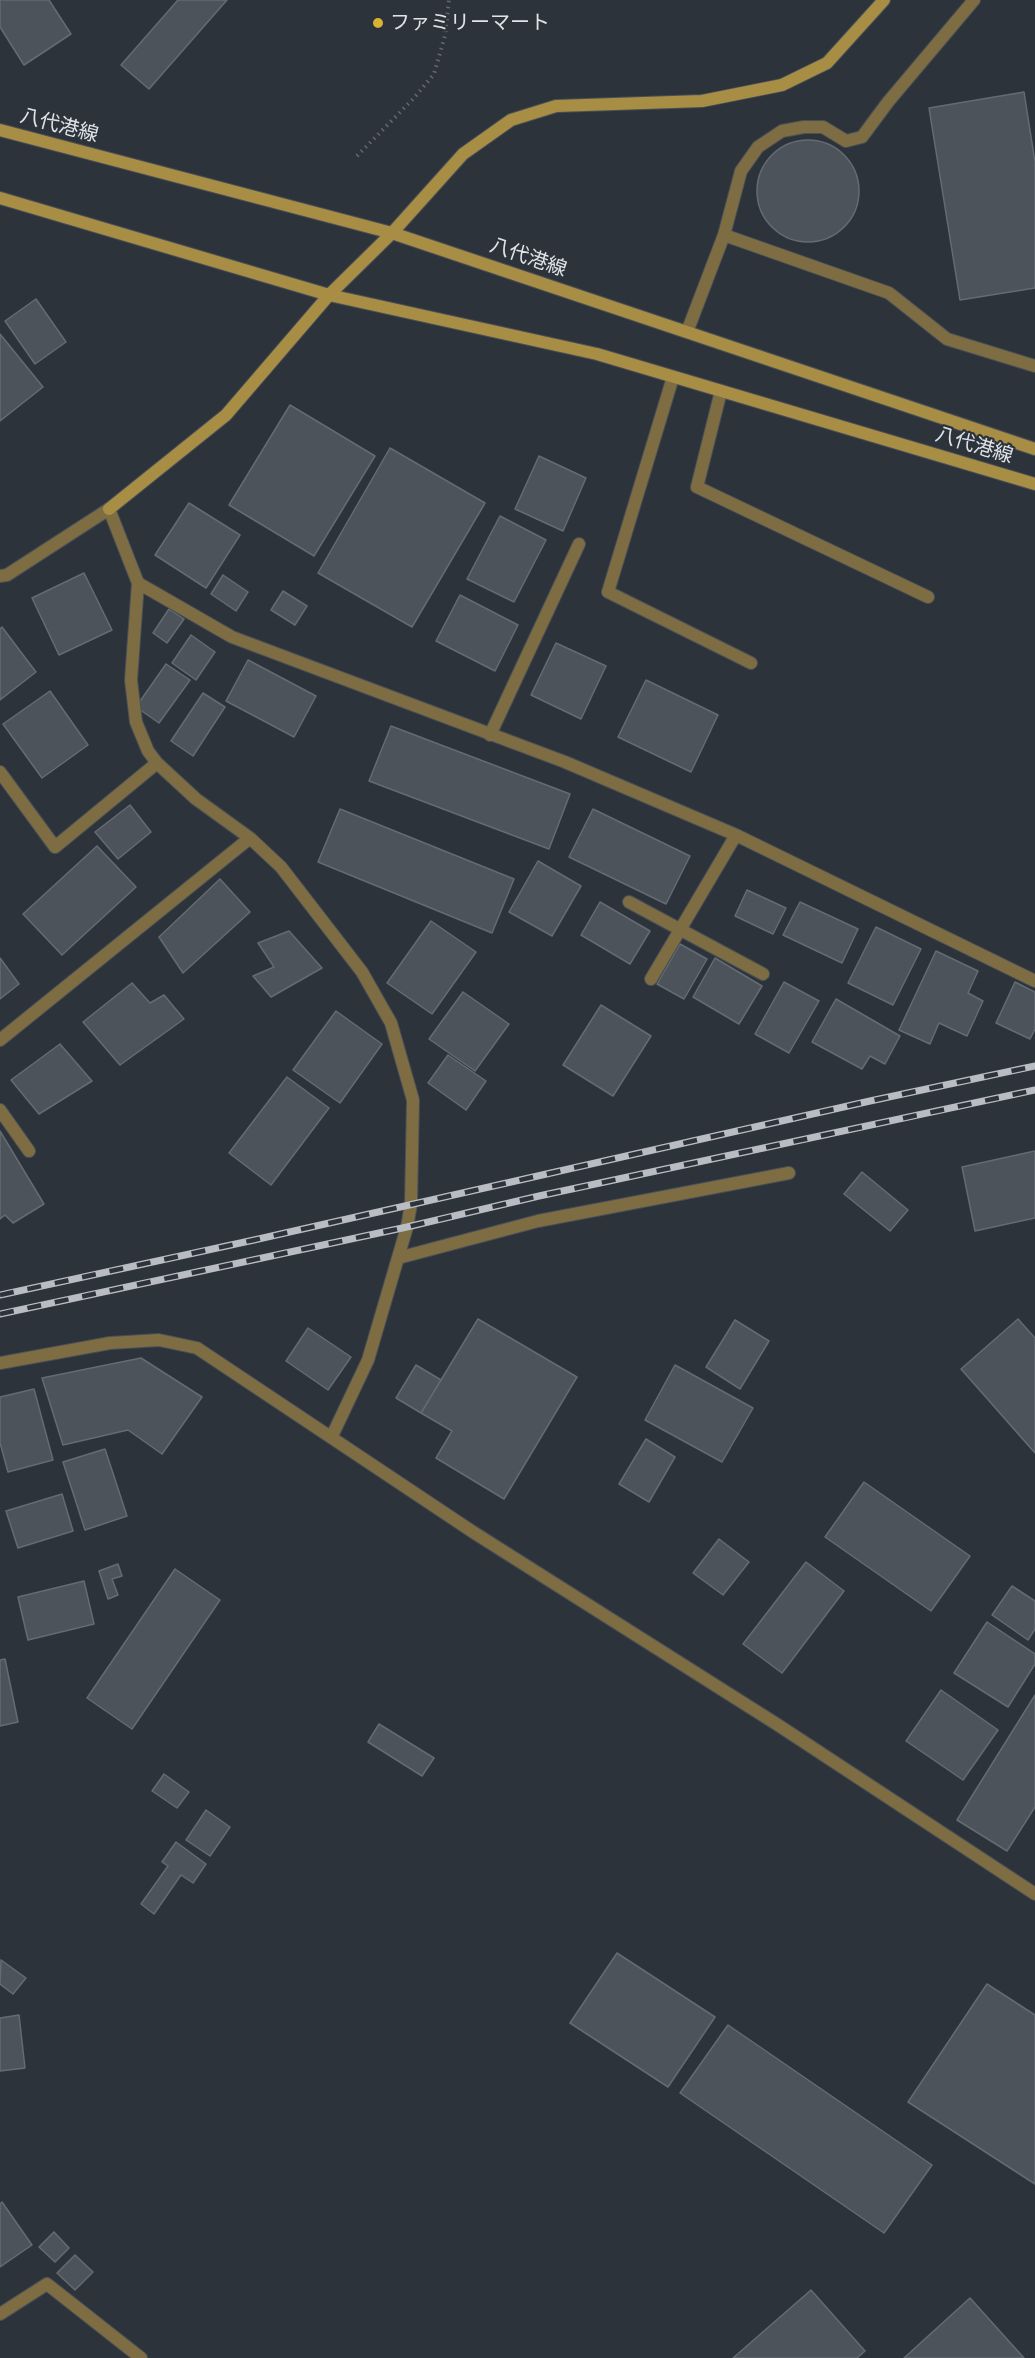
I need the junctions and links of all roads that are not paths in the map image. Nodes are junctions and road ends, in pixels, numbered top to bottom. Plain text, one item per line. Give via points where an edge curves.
1 (884, 0) edge
2 (974, 0) edge
3 (0, 130) edge
4 (0, 198) edge
5 (392, 233) junction
6 (724, 235) junction
7 (329, 295) junction
8 (687, 332) junction
9 (1035, 366) edge
10 (673, 377) junction
11 (721, 391) junction
12 (1035, 449) edge
13 (1035, 484) edge
14 (109, 509) junction
15 (579, 544) dead end
16 (0, 576) edge
17 (138, 583) junction
18 (928, 597) dead end
19 (751, 663) dead end
20 (490, 735) junction
21 (157, 763) junction
22 (0, 772) edge
23 (736, 835) junction
24 (250, 838) junction
25 (629, 902) dead end
26 (680, 929) junction
27 (763, 974) dead end
28 (651, 979) dead end
29 (1035, 981) edge
30 (0, 1040) edge
31 (0, 1110) edge
32 (29, 1151) dead end
33 (789, 1173) dead end
34 (398, 1258) junction
35 (0, 1363) edge
36 (332, 1436) junction
37 (1035, 1894) edge
38 (0, 2314) edge
39 (141, 2358) edge

1 - 5 main road via 826,63 782,85 702,101 556,106 511,120 463,154
2 - 6 street via 862,137 846,141 823,127 804,127 782,131 758,147 741,171
3 - 5 main road, 八代港線
4 - 7 main road, 八代港線
5 - 7 main road
5 - 8 main road, 八代港線
6 - 8 street
6 - 9 street via 889,292 947,339
7 - 10 main road, 八代港線 via 597,354
7 - 14 main road via 226,416
8 - 12 main road, 八代港線
10 - 11 main road, 八代港線
10 - 19 street via 608,592
11 - 13 main road, 八代港線
11 - 18 street via 697,487
14 - 16 street
14 - 17 street
15 - 20 street
17 - 20 street via 232,637
17 - 21 street via 131,680 136,722
20 - 23 street via 565,762
21 - 22 street via 55,847
21 - 24 street via 196,799
23 - 26 street
23 - 29 street
24 - 30 street
24 - 34 street via 281,867 362,972 390,1023 413,1100 411,1204
25 - 26 street
26 - 27 street
26 - 28 street
31 - 32 street
33 - 34 street via 538,1221
34 - 36 street via 368,1360
35 - 36 street via 110,1343 159,1340 197,1348
36 - 37 street via 473,1532
38 - 39 street via 47,2284

